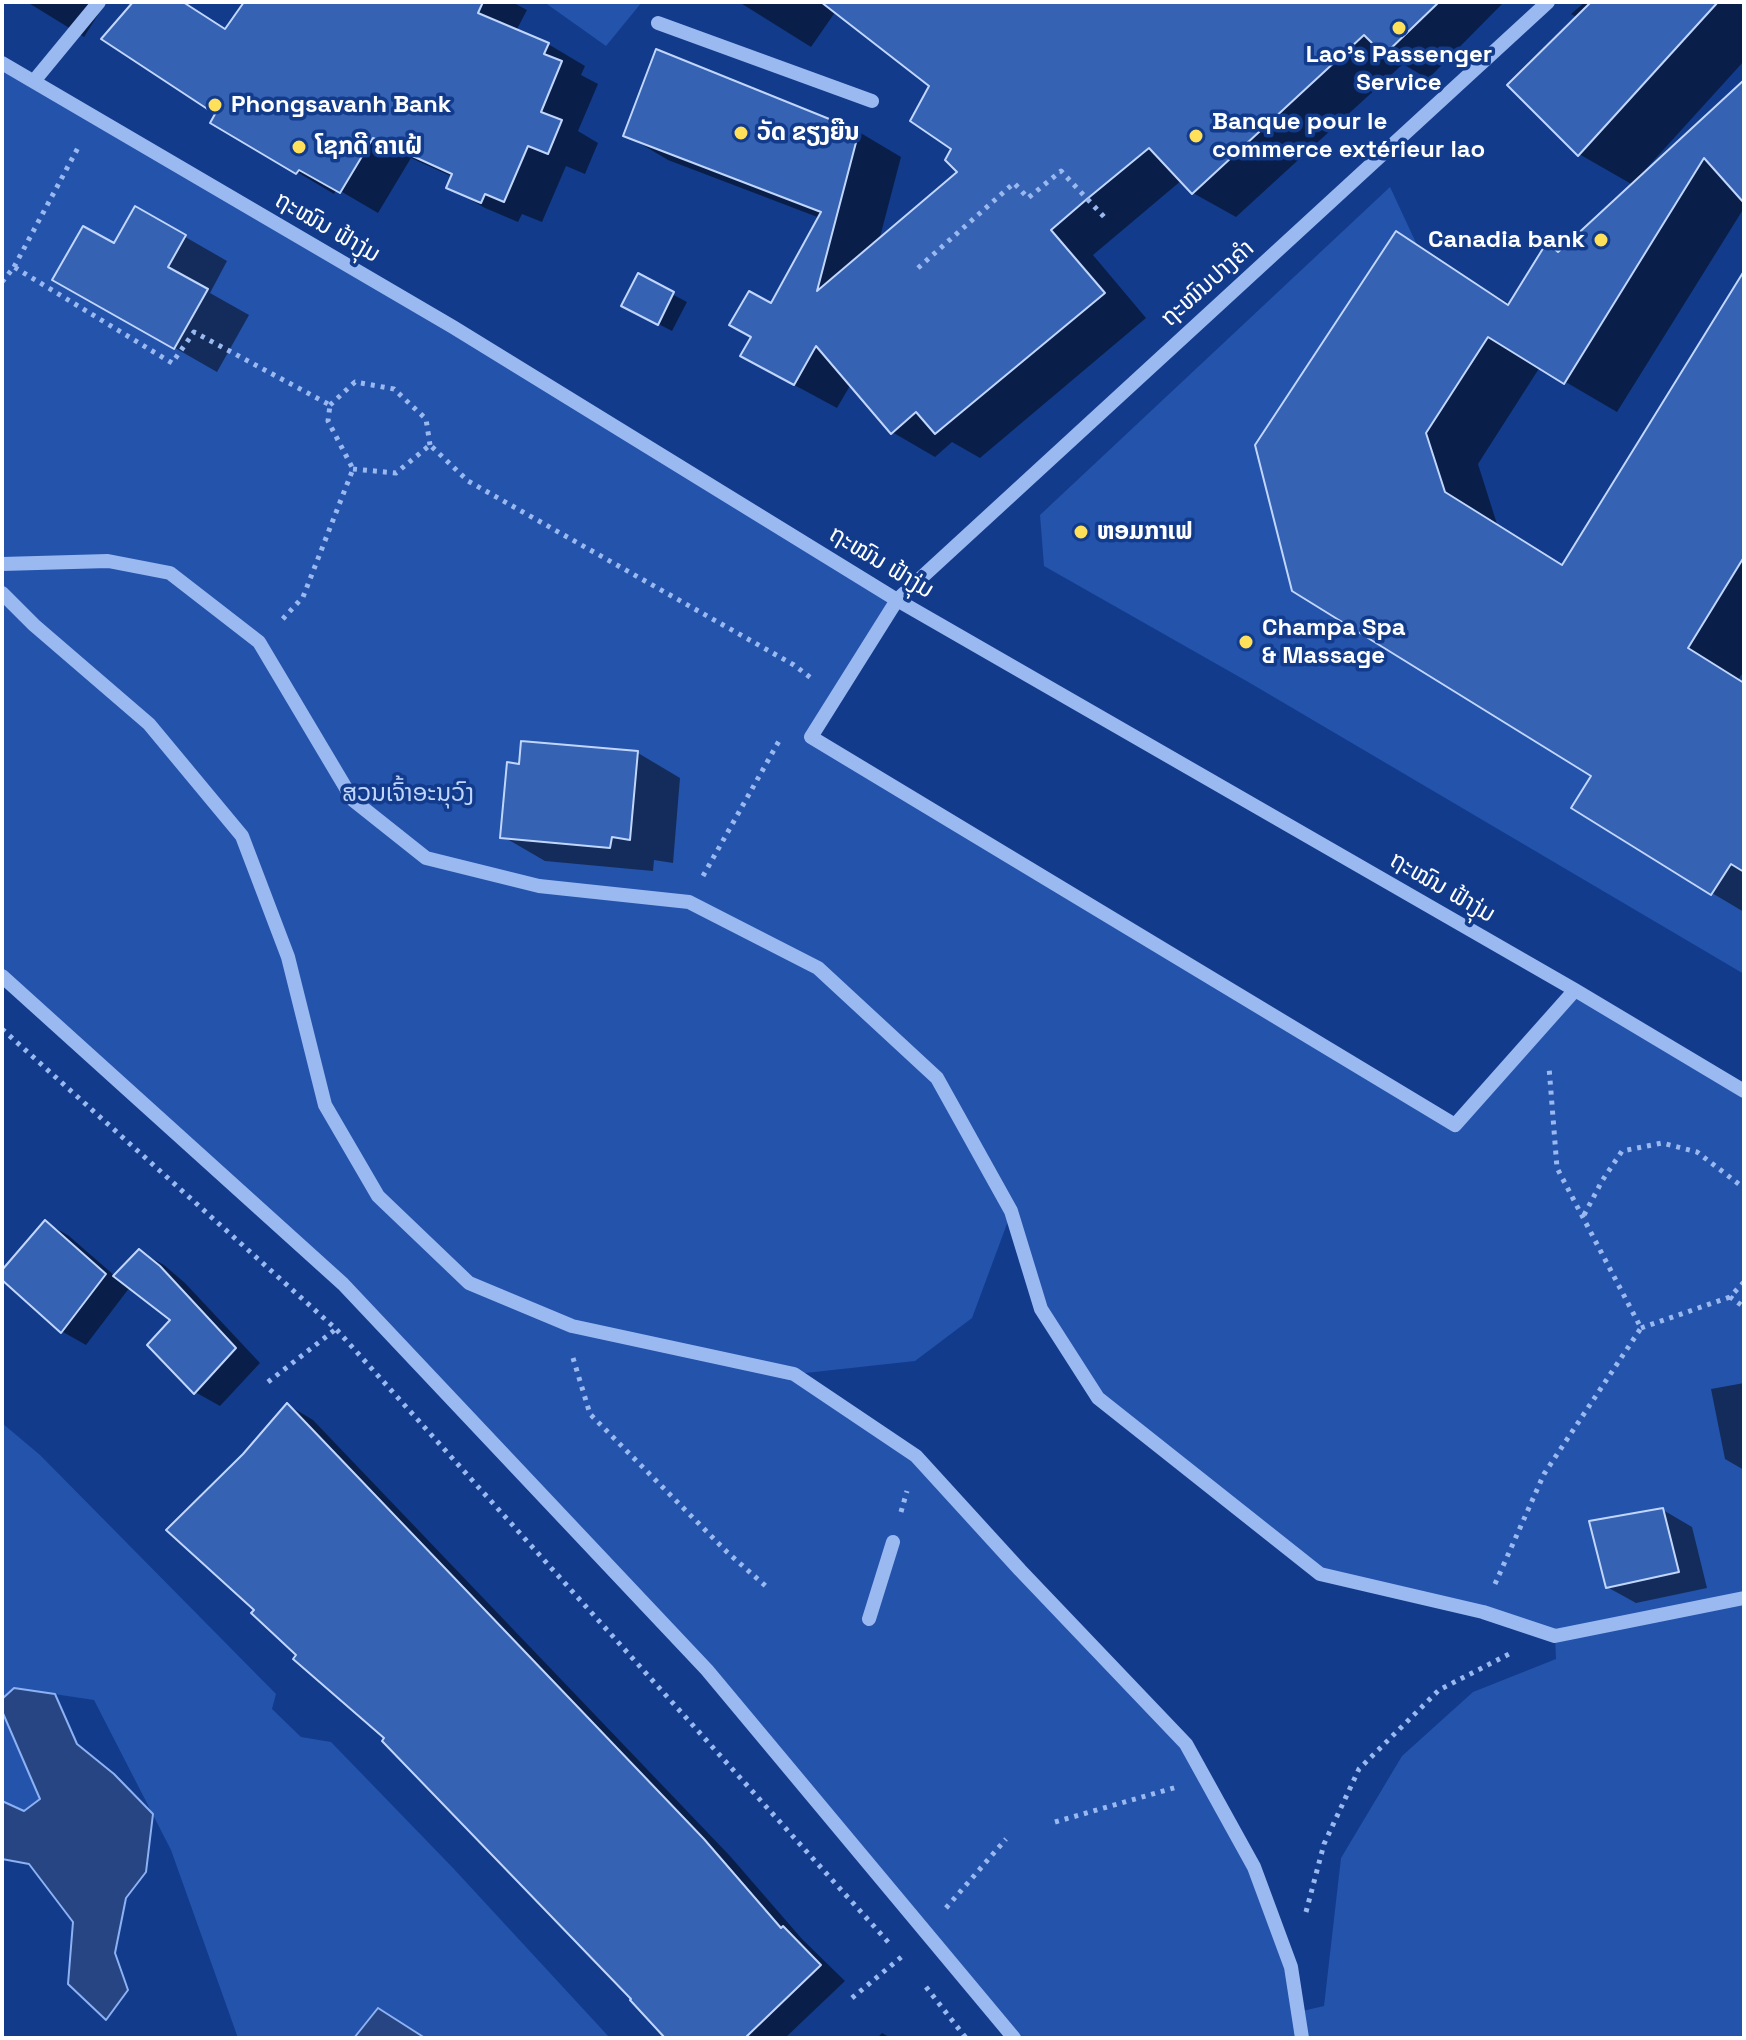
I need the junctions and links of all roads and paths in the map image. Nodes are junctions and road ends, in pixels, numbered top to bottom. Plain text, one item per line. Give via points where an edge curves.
1 (99, 2) edge
2 (1548, 2) edge
3 (658, 23) dead end
4 (2, 63) edge
5 (34, 81) junction
6 (872, 101) dead end
7 (94, 117) junction
8 (1107, 220) dead end
9 (14, 267) junction
10 (918, 268) dead end
11 (2, 282) edge
12 (330, 405) junction
13 (430, 445) junction
14 (353, 469) junction
15 (2, 564) edge
16 (2, 593) edge
17 (897, 600) junction
18 (259, 642) junction
19 (814, 679) dead end
20 (782, 735) dead end
21 (689, 902) junction
22 (2, 976) edge
23 (1575, 990) junction
24 (1545, 1022) junction
25 (2, 1029) edge
26 (1744, 1091) edge
27 (1744, 1188) edge
28 (1584, 1216) junction
29 (1744, 1282) edge
30 (1730, 1297) junction
31 (1744, 1307) edge
32 (572, 1326) junction
33 (1641, 1328) junction
34 (336, 1329) junction
35 (268, 1382) dead end
36 (916, 1456) junction
37 (893, 1542) joint
38 (769, 1589) dead end
39 (1744, 1598) edge
40 (1483, 1612) junction
41 (869, 1619) dead end
42 (1555, 1636) junction
43 (1171, 1789) dead end
44 (1055, 1822) dead end
45 (1006, 1839) dead end
46 (926, 1931) junction
47 (902, 1957) junction
48 (1291, 1967) junction
49 (921, 1980) dead end
50 (852, 1998) dead end
51 (966, 2038) edge
52 (1014, 2038) edge
53 (1302, 2038) edge

1 - 5 street
2 - 17 street, ຖະໜົນປາງຄໍາ
3 - 6 street
4 - 5 street, ຖະໝົນ ຟ້າງຸ່ມ
5 - 7 street, ຖະໝົນ ຟ້າງຸ່ມ
7 - 9 path
7 - 17 street, ຖະໝົນ ຟ້າງຸ່ມ via 453,327
8 - 10 path via 1061,171 1028,198 1014,183
9 - 11 path
9 - 12 path via 172,363 194,332
12 - 13 path via 355,382 394,389 426,419
12 - 14 path via 328,421
13 - 14 path via 396,473
13 - 19 path via 468,481
14 - 18 path via 303,597
15 - 18 street via 108,561 170,573
16 - 32 street via 149,724 242,836 288,957 325,1105 378,1196 469,1283
17 - 23 street, ຖະໝົນ ຟ້າງຸ່ມ
17 - 24 street, ຖະໜົນປາງຄໍາ via 811,737 1455,1125
18 - 21 street via 353,800 426,858 539,886
20 - 21 path
21 - 40 street via 818,968 937,1078 1011,1211 1041,1309 1098,1398 1320,1574
22 - 46 street via 343,1284 707,1670
23 - 24 street
23 - 26 street, ຖະໝົນ ຟ້າງຸ່ມ
24 - 28 path via 1557,1168
25 - 34 path
27 - 28 path via 1697,1152 1662,1143 1622,1151
28 - 33 path
29 - 30 path
30 - 31 path
30 - 33 path
32 - 36 street via 794,1374
32 - 38 path via 572,1353 590,1414
33 - 40 path via 1544,1474
34 - 35 path
34 - 47 path
36 - 37 path
36 - 48 street via 1186,1744 1254,1867
37 - 41 street
39 - 42 street
40 - 42 street
42 - 48 path via 1439,1690 1359,1769 1324,1844
43 - 44 path
45 - 46 path
46 - 47 path
46 - 52 street
47 - 50 path
48 - 53 street
49 - 51 path

